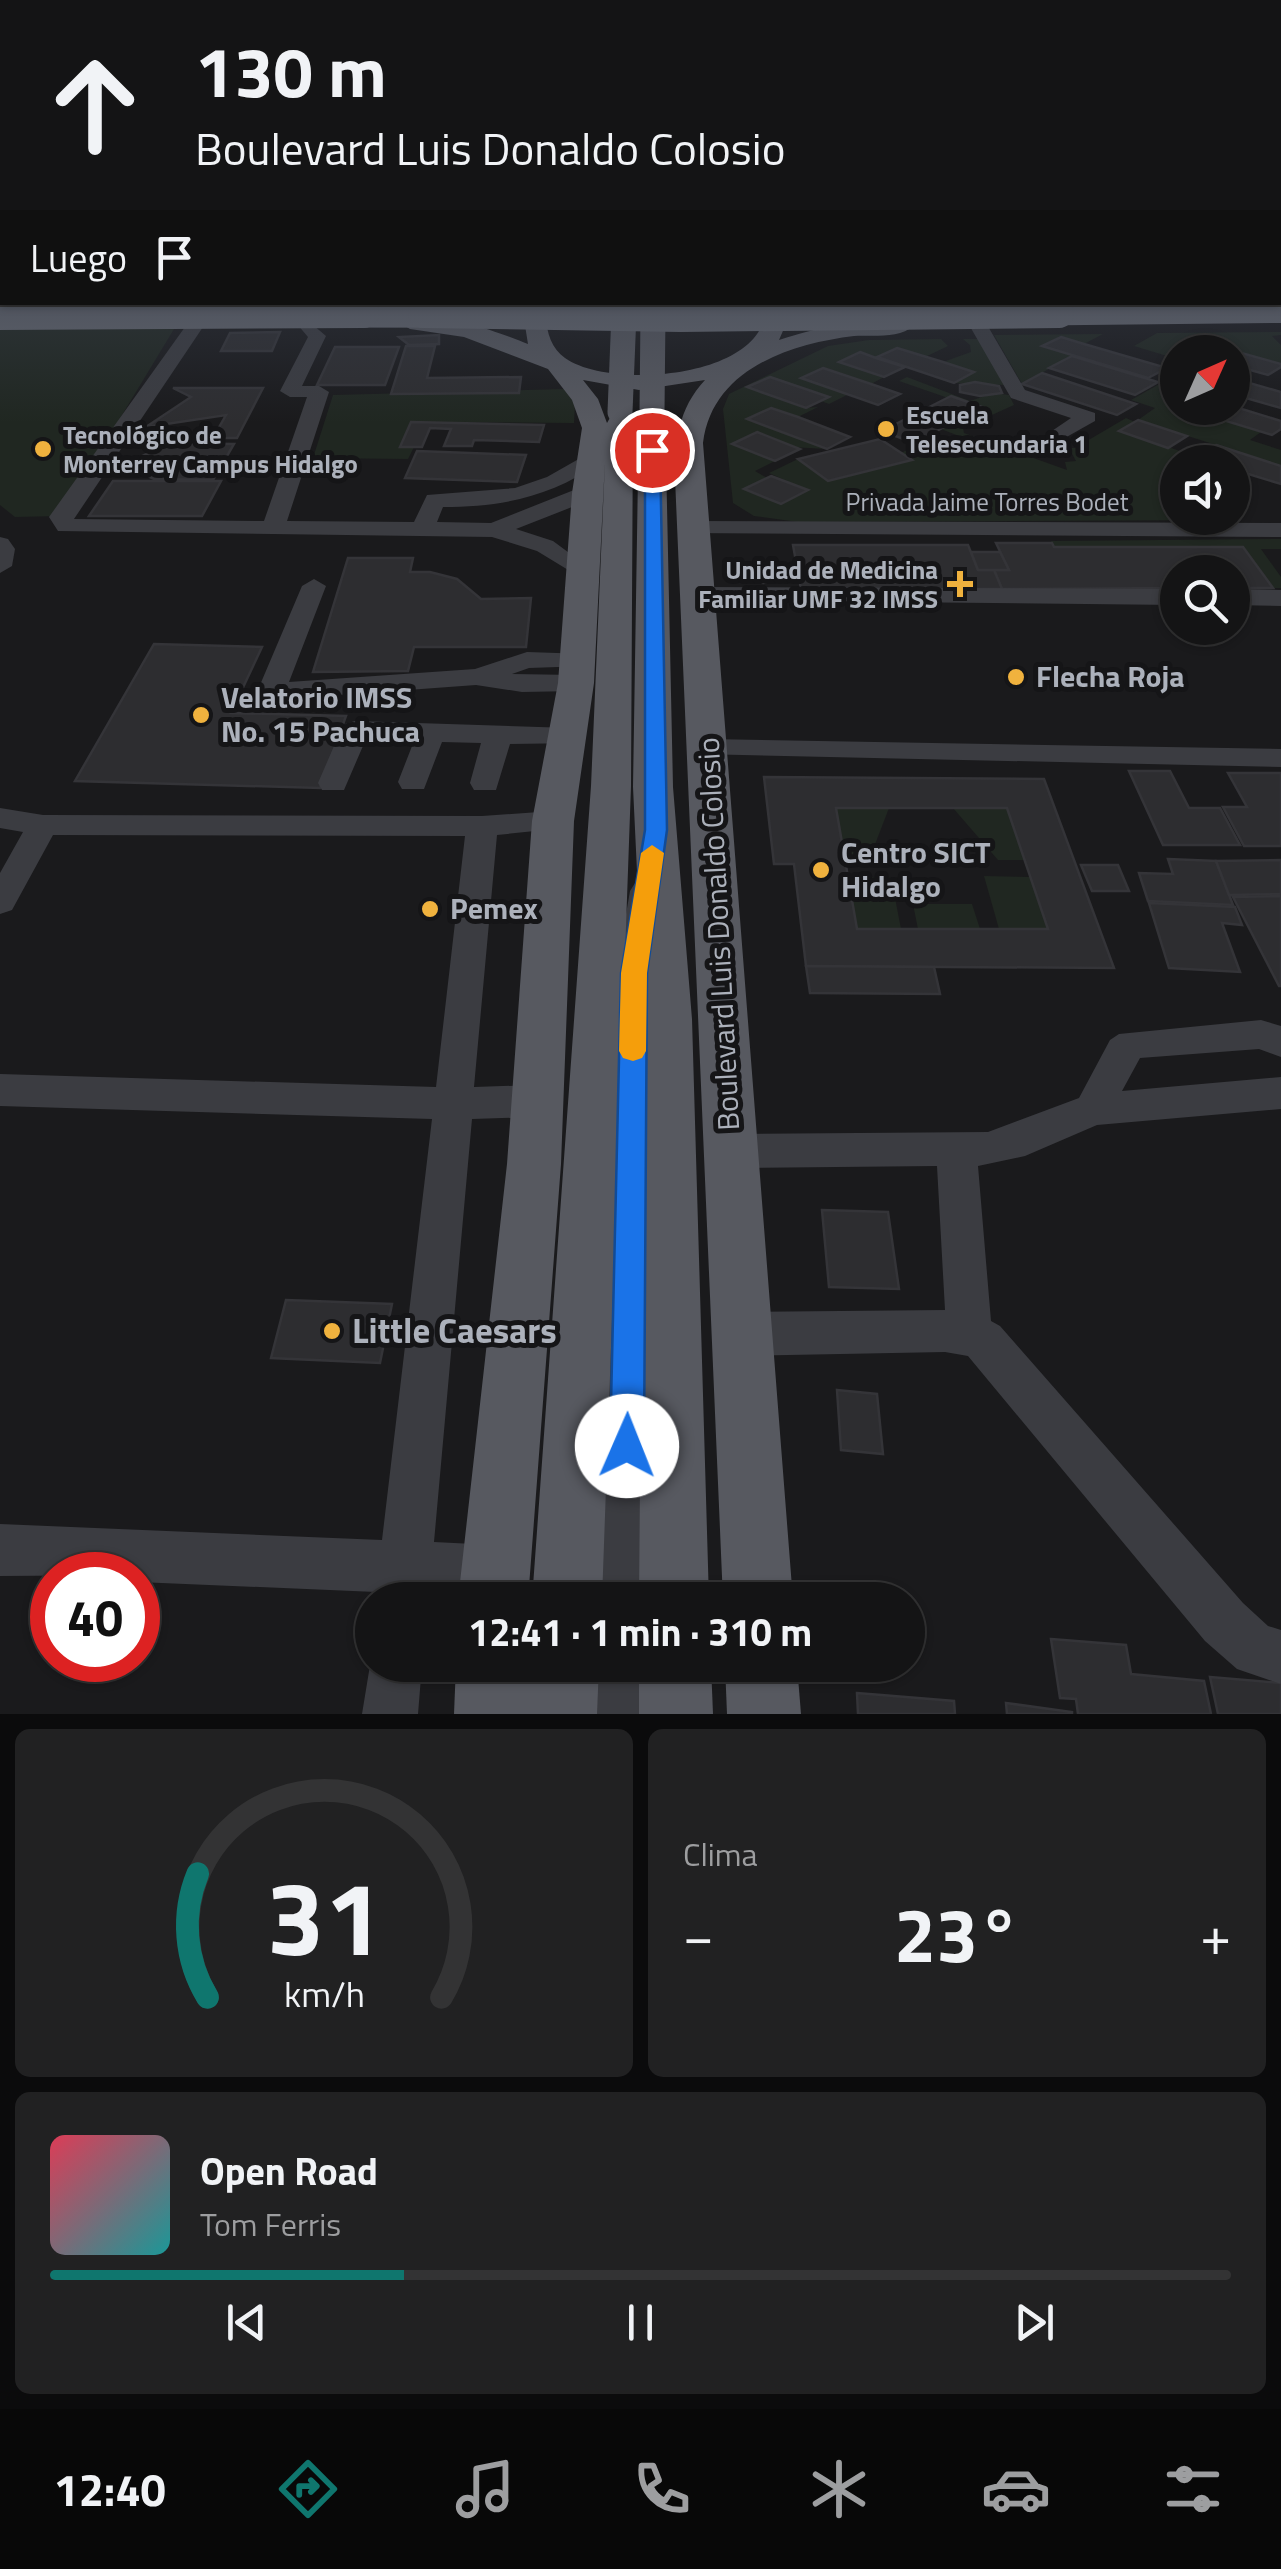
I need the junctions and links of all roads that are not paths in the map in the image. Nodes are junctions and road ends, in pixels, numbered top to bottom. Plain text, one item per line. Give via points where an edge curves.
1 (505, 305) edge
2 (536, 305) edge
3 (625, 305) edge
4 (653, 305) edge
5 (776, 305) edge
6 (814, 305) edge
7 (1281, 311) edge
8 (0, 315) edge
9 (416, 322) junction
10 (1281, 322) edge
11 (977, 323) junction
12 (0, 324) edge
13 (196, 324) junction
14 (306, 324) junction
15 (904, 326) junction
16 (745, 360) junction
17 (554, 362) junction
18 (691, 427) junction
19 (1056, 435) dead end
20 (593, 443) junction
21 (587, 493) junction
22 (424, 527) junction
23 (692, 528) junction
24 (272, 529) junction
25 (494, 530) junction
26 (1281, 530) edge
27 (0, 544) edge
28 (0, 566) edge
29 (582, 572) junction
30 (314, 586) dead end
31 (697, 595) junction
32 (1160, 597) edge
33 (1250, 598) edge
34 (1281, 598) edge
35 (577, 671) junction
36 (430, 733) junction
37 (498, 735) junction
38 (570, 736) junction
39 (708, 748) junction
40 (1281, 758) edge
41 (412, 782) dead end
42 (485, 783) dead end
43 (333, 784) dead end
44 (632, 786) junction
45 (0, 818) edge
46 (713, 820) junction
47 (43, 825) junction
48 (482, 826) junction
49 (656, 830) junction
50 (552, 839) junction
51 (0, 902) edge
52 (662, 931) junction
53 (599, 1017) junction
54 (1281, 1042) edge
55 (0, 1090) edge
56 (1281, 1094) edge
57 (536, 1101) junction
58 (454, 1104) junction
59 (1093, 1108) junction
60 (956, 1149) junction
61 (732, 1151) junction
62 (742, 1334) junction
63 (969, 1334) junction
64 (0, 1550) edge
65 (369, 1582) edge
66 (404, 1582) edge
67 (494, 1582) edge
68 (568, 1582) edge
69 (625, 1582) edge
70 (674, 1582) edge
71 (757, 1582) edge
72 (1281, 1658) edge
73 (393, 1682) edge
74 (492, 1682) edge
75 (562, 1682) edge
76 (624, 1682) edge
77 (675, 1682) edge
78 (763, 1682) edge
79 (390, 1714) edge
80 (491, 1714) edge
81 (560, 1714) edge
82 (624, 1714) edge
83 (676, 1714) edge
84 (764, 1714) edge

1 - 9 main road via 504,314 482,322
2 - 17 main road via 538,340
3 - 44 main road, Boulevard Luis Donaldo Colosio, bridge
4 - 44 main road, Boulevard Luis Donaldo Colosio, bridge
5 - 16 main road via 776,326
6 - 15 main road via 818,318 834,324
7 - 8 highway, bridge
9 - 14 main road
9 - 17 main road via 477,331
10 - 11 main road
11 - 15 main road
11 - 19 street via 1018,394 1088,417
12 - 13 main road
13 - 14 main road
13 - 24 street via 61,517 66,526 84,528
14 - 24 street via 317,336 290,391 319,392
15 - 16 main road via 821,334
16 - 17 main road via 688,379 638,382 587,375
16 - 18 main road via 710,390
17 - 20 main road via 585,399
18 - 20 main road via 667,408 638,406 611,414
18 - 23 main road, Boulevard Luis Donaldo Colosio
20 - 21 main road
20 - 22 street via 565,479 511,497 434,500
21 - 25 street
21 - 29 main road
22 - 24 street
22 - 25 street
23 - 26 street, Privada Jaime Torres Bodet
23 - 31 main road, Boulevard Luis Donaldo Colosio
25 - 29 street via 545,546
27 - 28 street
29 - 35 main road
30 - 35 street via 272,692 476,677 522,684
31 - 32 street
31 - 39 main road, Boulevard Luis Donaldo Colosio
33 - 34 street
35 - 38 main road
36 - 37 street
36 - 41 street
36 - 43 street via 355,730
37 - 38 street
37 - 42 street
38 - 50 main road
39 - 40 street
39 - 46 main road, Boulevard Luis Donaldo Colosio
44 - 49 main road, Boulevard Luis Donaldo Colosio
44 - 53 main road, Boulevard Luis Donaldo Colosio
45 - 47 street
46 - 52 main road
46 - 61 main road, Boulevard Luis Donaldo Colosio
47 - 48 street
47 - 51 street
48 - 50 street
48 - 58 street
49 - 52 main road, Boulevard Luis Donaldo Colosio
49 - 69 street via 634,973
50 - 53 main road
50 - 57 main road
52 - 70 main road, Boulevard Luis Donaldo Colosio
53 - 68 main road, Boulevard Luis Donaldo Colosio
54 - 59 street via 1261,1034 1132,1044
55 - 58 street
56 - 59 street
57 - 58 street
57 - 67 main road
58 - 66 street
59 - 60 street via 1011,1144
60 - 61 street
60 - 63 street
61 - 62 main road, Boulevard Luis Donaldo Colosio
62 - 63 street
62 - 71 main road, Boulevard Luis Donaldo Colosio
63 - 72 street via 999,1356 1224,1622 1246,1644
64 - 65 street
73 - 79 street
74 - 80 main road
75 - 81 main road
76 - 82 street
77 - 83 main road
78 - 84 main road

